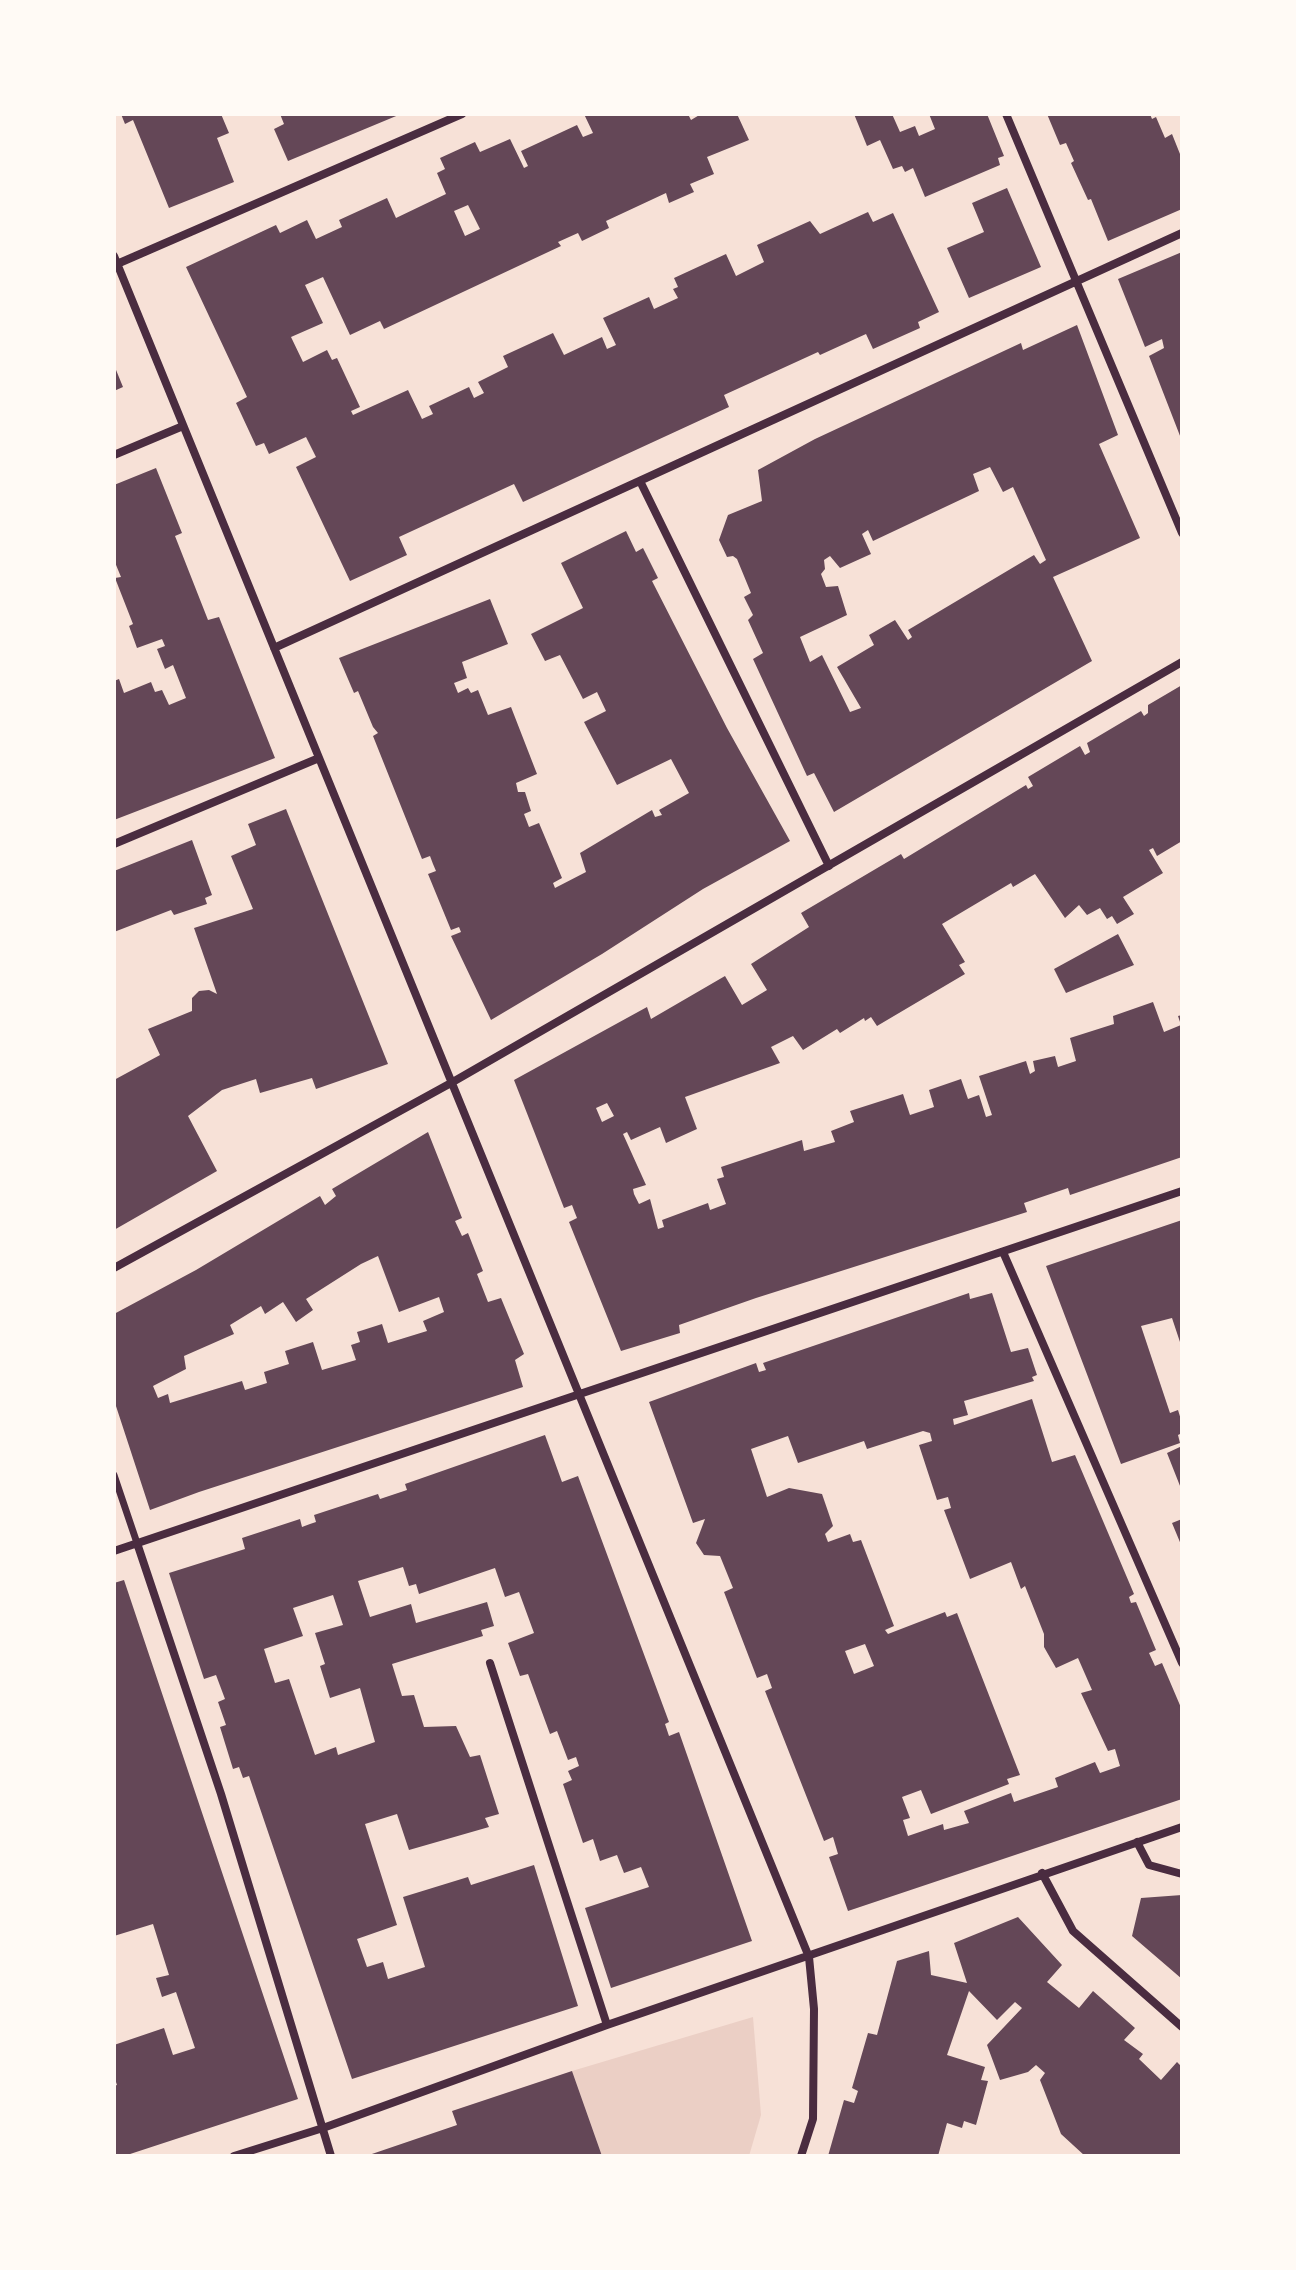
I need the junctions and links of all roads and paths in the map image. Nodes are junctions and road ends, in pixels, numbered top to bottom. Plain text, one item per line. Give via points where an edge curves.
1 (462, 114) edge
2 (1006, 114) edge
3 (1182, 233) edge
4 (116, 260) edge
5 (1076, 280) junction
6 (183, 426) junction
7 (114, 455) edge
8 (640, 481) junction
9 (1182, 533) edge
10 (274, 648) junction
11 (1182, 662) edge
12 (319, 758) junction
13 (114, 844) edge
14 (829, 866) junction
15 (451, 1083) junction
16 (1182, 1191) edge
17 (1003, 1252) junction
18 (114, 1268) edge
19 (578, 1395) junction
20 (114, 1475) edge
21 (137, 1543) junction
22 (114, 1551) edge
23 (490, 1663) dead end
24 (1182, 1663) edge
25 (1182, 1827) edge
26 (1137, 1842) junction
27 (1042, 1873) junction
28 (1182, 1874) edge
29 (809, 1957) junction
30 (607, 2025) junction
31 (1182, 2027) edge
32 (323, 2128) junction
33 (234, 2156) edge
34 (331, 2156) edge
35 (801, 2156) edge

1 - 4 street
2 - 5 street
3 - 5 street
4 - 6 street
5 - 8 street
5 - 9 street
6 - 7 street
6 - 10 street
8 - 10 street
8 - 14 street
10 - 12 street
11 - 14 street
12 - 13 street
12 - 15 street
14 - 15 street
15 - 18 street
15 - 19 street
16 - 17 street
17 - 19 street
17 - 24 street
19 - 21 street
19 - 29 street
20 - 21 street
21 - 22 street
21 - 32 street
23 - 30 street
25 - 26 street
26 - 27 street
26 - 28 street via 1149,1865
27 - 29 street
27 - 31 street via 1073,1931
29 - 30 street
29 - 35 street via 813,2119
30 - 32 street
32 - 33 street
32 - 34 street

